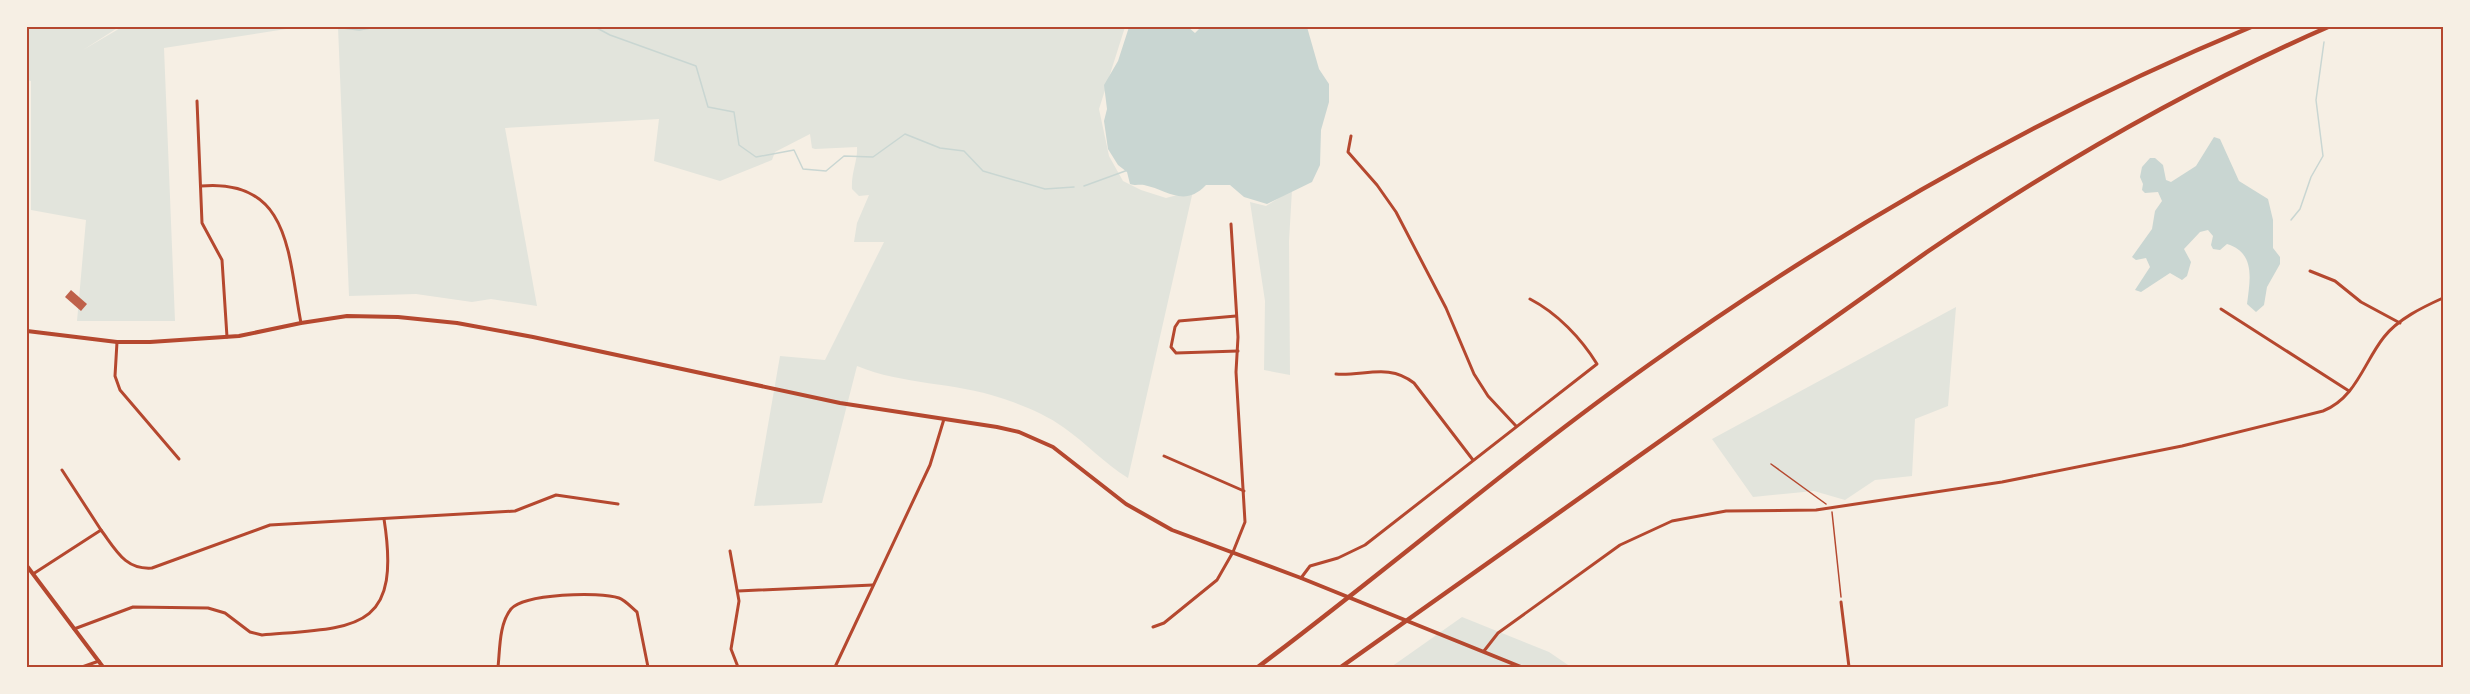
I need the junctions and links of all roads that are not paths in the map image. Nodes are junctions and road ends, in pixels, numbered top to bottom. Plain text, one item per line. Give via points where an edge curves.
1 (2252, 27) edge
2 (2328, 27) edge
3 (197, 101) dead end
4 (1351, 136) dead end
5 (201, 186) junction
6 (1231, 224) dead end
7 (2310, 270) dead end
8 (2443, 298) edge
9 (1530, 299) dead end
10 (2221, 309) dead end
11 (1236, 316) junction
12 (301, 323) junction
13 (2400, 323) junction
14 (27, 331) edge
15 (228, 337) junction
16 (117, 342) junction
17 (1238, 351) junction
18 (1336, 374) dead end
19 (2349, 391) junction
20 (944, 417) junction
21 (1516, 426) junction
22 (1164, 456) dead end
23 (178, 459) dead end
24 (1473, 460) junction
25 (62, 470) dead end
26 (1245, 491) junction
27 (618, 504) dead end
28 (384, 519) junction
29 (102, 530) junction
30 (730, 551) dead end
31 (1233, 552) junction
32 (27, 566) edge
33 (33, 574) junction
34 (1301, 578) junction
35 (873, 585) junction
36 (738, 591) junction
37 (1841, 602) road end
38 (1154, 627) dead end
39 (74, 629) junction
40 (1484, 651) junction
41 (99, 661) junction
42 (82, 667) edge
43 (103, 667) edge
44 (498, 667) edge
45 (648, 667) edge
46 (738, 667) edge
47 (835, 667) edge
48 (1258, 667) edge
49 (1341, 667) edge
50 (1521, 667) edge
51 (1849, 667) edge

1 - 48 highway via 2042,125 1870,219 1753,293 1651,363
2 - 49 highway via 2221,76 2131,124 2005,200
3 - 5 street
4 - 21 street via 1348,152 1396,212 1446,308 1474,374
5 - 12 street via 238,186 267,204 284,235
5 - 15 street via 202,223 222,260
6 - 11 street
7 - 13 street via 2335,281 2361,302
8 - 13 street
9 - 21 street via 1550,311 1597,364
10 - 19 street
11 - 17 street
11 - 17 street via 1179,321 1174,327 1173,351
12 - 15 main road
12 - 20 main road via 375,316 457,323 639,358 791,394
13 - 19 street via 2383,338
14 - 16 main road
15 - 16 main road
16 - 23 street via 115,376 120,390
17 - 26 street via 1236,372
18 - 24 street via 1384,370 1406,376
19 - 40 street via 2339,403 2323,411 2225,437 2002,482 1831,507 1760,510 1672,521 1611,552 1503,629
20 - 31 main road via 1036,438 1063,453 1142,514 1172,530
20 - 35 street via 930,465
21 - 24 street
22 - 26 street
24 - 34 street via 1365,545 1310,566
25 - 29 street
26 - 31 street via 1245,522
27 - 28 street via 556,495 514,511
28 - 29 street via 270,525 142,569 123,560
28 - 39 street via 384,591 371,614 347,627 262,635 250,632 218,610 144,607 124,609
29 - 33 street
30 - 36 street
31 - 34 main road
31 - 38 street via 1210,588
32 - 33 main road
33 - 39 main road
34 - 40 main road
35 - 36 street
35 - 47 street
36 - 46 street via 739,612 731,649
37 - 51 street
39 - 41 main road
40 - 50 main road
41 - 42 street
41 - 43 main road
44 - 45 street via 501,636 512,608 527,599 597,596 620,598 637,612

